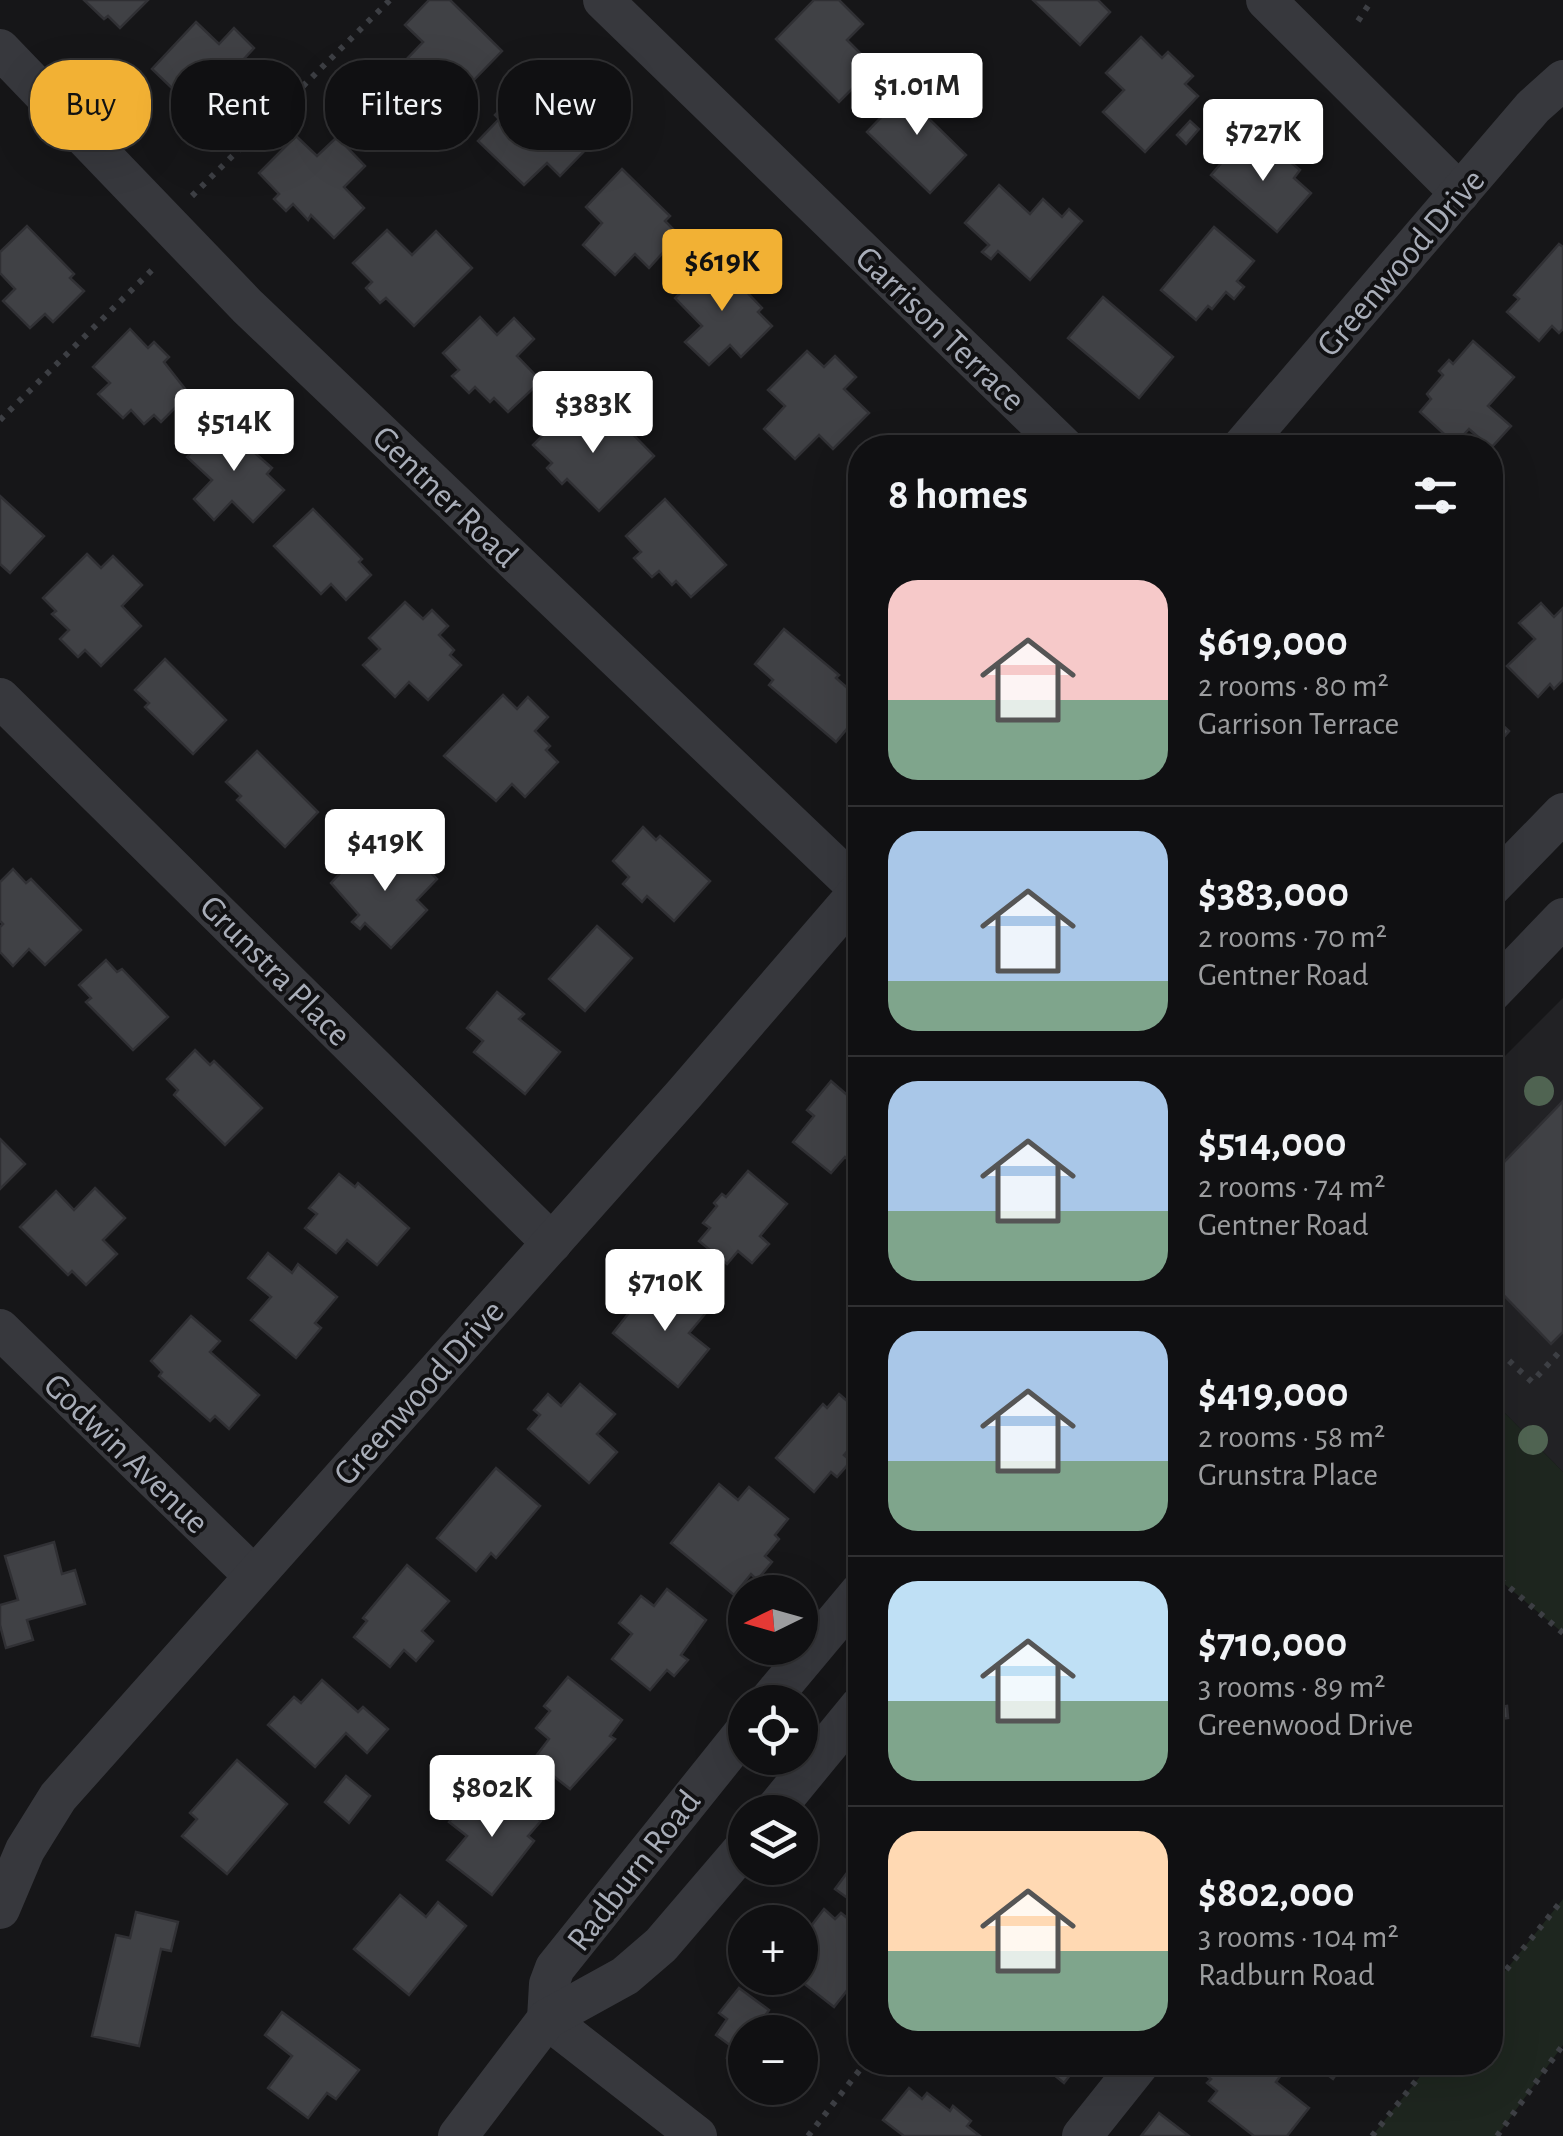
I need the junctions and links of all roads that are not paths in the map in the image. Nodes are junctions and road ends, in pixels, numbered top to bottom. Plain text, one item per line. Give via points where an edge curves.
1 (602, 0) edge
2 (1266, 0) edge
3 (0, 49) edge
4 (1563, 80) edge
5 (1460, 193) junction
6 (1052, 435) edge
7 (1252, 435) edge
8 (0, 698) edge
9 (1563, 813) edge
10 (1503, 875) edge
11 (848, 879) edge
12 (848, 904) edge
13 (1563, 918) edge
14 (1503, 980) edge
15 (552, 1243) junction
16 (0, 1329) edge
17 (254, 1576) junction
18 (848, 1606) edge
19 (782, 1685) edge
20 (848, 1721) edge
21 (728, 1752) edge
22 (787, 1795) edge
23 (728, 1867) edge
24 (0, 1909) edge
25 (547, 2019) junction
26 (1131, 2075) edge
27 (458, 2136) edge
28 (697, 2136) edge
29 (1082, 2136) edge

1 - 6 street, Garrison Terrace
2 - 5 street
3 - 11 street, Gentner Road via 246,306
4 - 5 street, Greenwood Drive
5 - 7 street, Greenwood Drive
8 - 15 street, Grunstra Place
9 - 10 street
12 - 15 street, Greenwood Drive
13 - 14 street
15 - 17 street, Greenwood Drive
16 - 17 street, Godwin Avenue
17 - 24 street, Greenwood Drive via 58,1797
18 - 19 street
20 - 22 street
21 - 25 street, Radburn Road via 555,1968
23 - 25 street, Radburn Road via 626,1976
25 - 27 street, Radburn Road
25 - 28 street
26 - 29 street

